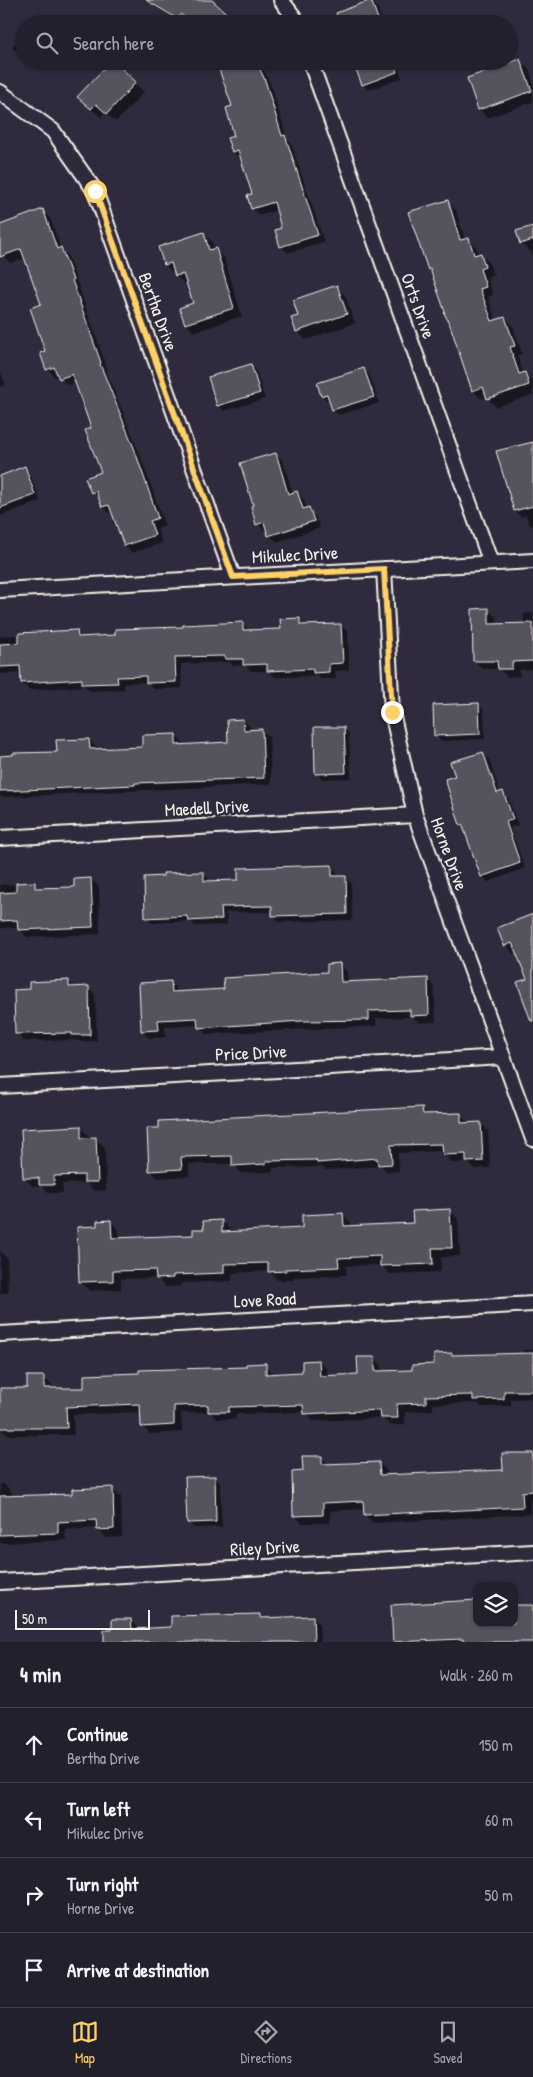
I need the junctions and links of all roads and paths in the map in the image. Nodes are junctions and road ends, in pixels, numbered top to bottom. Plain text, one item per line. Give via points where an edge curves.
1 (281, 0) edge
2 (292, 15) edge
3 (313, 70) edge
4 (0, 92) edge
5 (533, 561) edge
6 (491, 563) junction
7 (384, 569) junction
8 (233, 577) junction
9 (0, 590) edge
10 (415, 815) junction
11 (0, 838) edge
12 (503, 1057) junction
13 (0, 1086) edge
14 (533, 1139) edge
15 (533, 1304) edge
16 (0, 1334) edge
17 (533, 1552) edge
18 (0, 1582) edge

1 - 2 street
3 - 6 street, Orts Drive
4 - 8 street, Bertha Drive via 54,131 95,191
5 - 6 street, Mikulec Drive
6 - 7 street, Mikulec Drive
7 - 8 street, Mikulec Drive
7 - 10 street, Horne Drive via 392,712
8 - 9 street, Mikulec Drive
10 - 11 street, Maedell Drive
10 - 12 street, Horne Drive
12 - 13 street, Price Drive
12 - 14 street, Horne Drive
15 - 16 street, Love Road
17 - 18 street, Riley Drive

